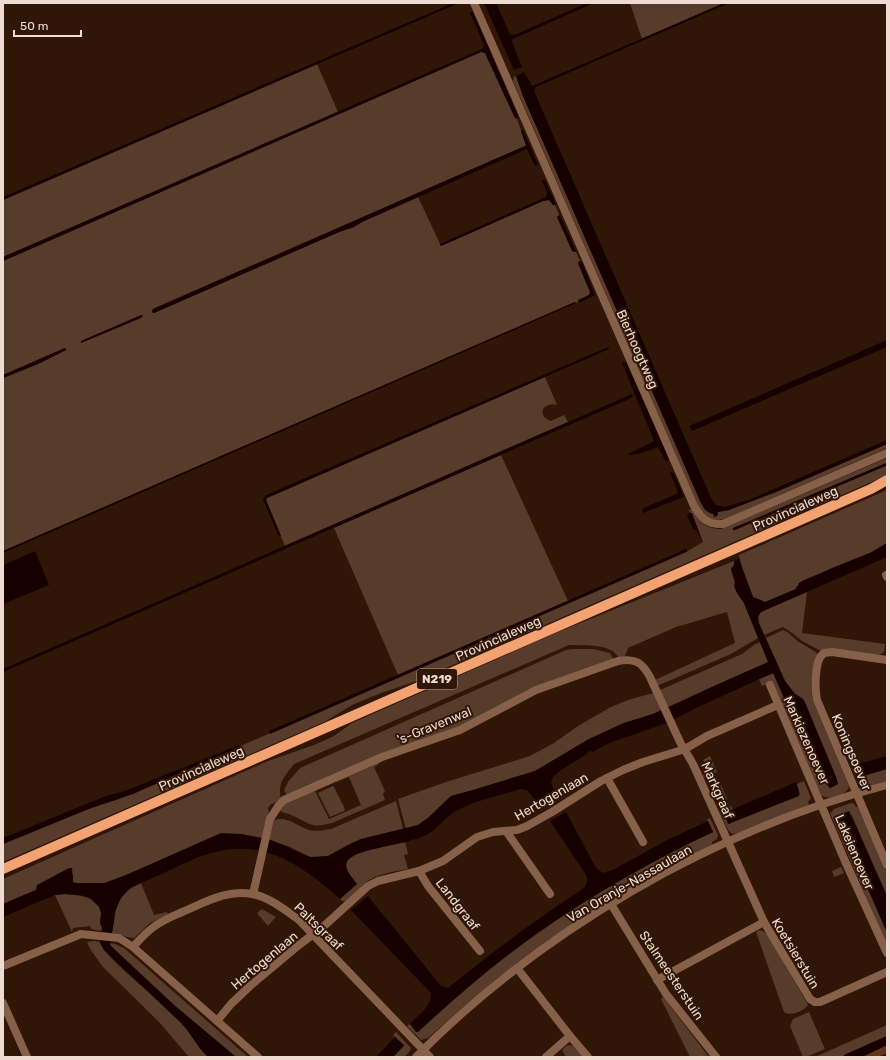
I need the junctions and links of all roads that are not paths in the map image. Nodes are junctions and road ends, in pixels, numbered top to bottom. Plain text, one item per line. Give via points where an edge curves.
1 (474, 3) edge
2 (887, 453) edge
3 (887, 480) edge
4 (887, 485) edge
5 (871, 489) junction
6 (887, 660) edge
7 (770, 685) dead end
8 (778, 704) junction
9 (685, 749) junction
10 (607, 778) junction
11 (887, 785) edge
12 (856, 793) junction
13 (822, 805) junction
14 (506, 831) junction
15 (728, 841) junction
16 (643, 842) dead end
17 (887, 866) edge
18 (3, 869) edge
19 (419, 871) junction
20 (254, 894) junction
21 (550, 894) dead end
22 (611, 904) junction
23 (764, 922) junction
24 (312, 935) junction
25 (133, 947) junction
26 (480, 951) dead end
27 (887, 953) edge
28 (3, 966) edge
29 (517, 968) junction
30 (887, 972) edge
31 (657, 980) junction
32 (3, 1003) edge
33 (217, 1021) junction
34 (570, 1036) junction
35 (423, 1049) junction
36 (27, 1057) edge
37 (258, 1057) edge
38 (416, 1057) edge
39 (430, 1057) edge
40 (546, 1057) edge
41 (588, 1057) edge
42 (716, 1057) edge

1 - 2 street, Bierhoogtweg via 700,516 707,522 723,524
3 - 5 main road, Provincialeweg / N219
4 - 5 main road, Provincialeweg / N219
5 - 18 main road, Provincialeweg / N219
6 - 12 street, Koningsoever via 832,652 822,655 818,662 815,689 817,700
7 - 8 street, Markiezenoever
8 - 9 street, Hertogenlaan via 707,736
8 - 13 street, Markiezenoever
9 - 10 street, Hertogenlaan via 643,762
9 - 15 street, Markgraaf
9 - 20 street, 's-Gravenwal via 645,668 632,660 618,661 536,690 460,730 382,757 284,800 270,819
10 - 14 street, Hertogenlaan via 527,826
10 - 16 street
11 - 12 street, Van Oranje-Nassaulaan
12 - 13 street, Van Oranje-Nassaulaan
12 - 17 street, Koningsoever
13 - 15 street, Van Oranje-Nassaulaan
13 - 27 street, Lakeienoever
14 - 19 street, Hertogenlaan via 477,837 443,861
14 - 21 street
15 - 22 street, Van Oranje-Nassaulaan
15 - 23 street, Koetsierstuin
19 - 24 street, Hertogenlaan via 368,886
19 - 26 street, Landgraaf
20 - 24 street, Paltsgraaf via 284,909 299,920
20 - 25 street, Paltsgraaf via 232,893 215,898 156,924
22 - 29 street, Van Oranje-Nassaulaan
22 - 31 street, Stalmeesterstuin
23 - 30 street, Koetsierstuin via 810,999 815,1002
23 - 31 street
24 - 33 street, Hertogenlaan via 250,986
24 - 35 street, Paltsgraaf
25 - 28 street via 124,940 113,937 81,934
25 - 33 street
29 - 34 street
29 - 35 street, Van Oranje-Nassaulaan
31 - 42 street, Stalmeesterstuin
32 - 36 street
33 - 37 street
34 - 40 street
34 - 41 street
35 - 38 street, Van Oranje-Nassaulaan
35 - 39 street, Paltsgraaf

